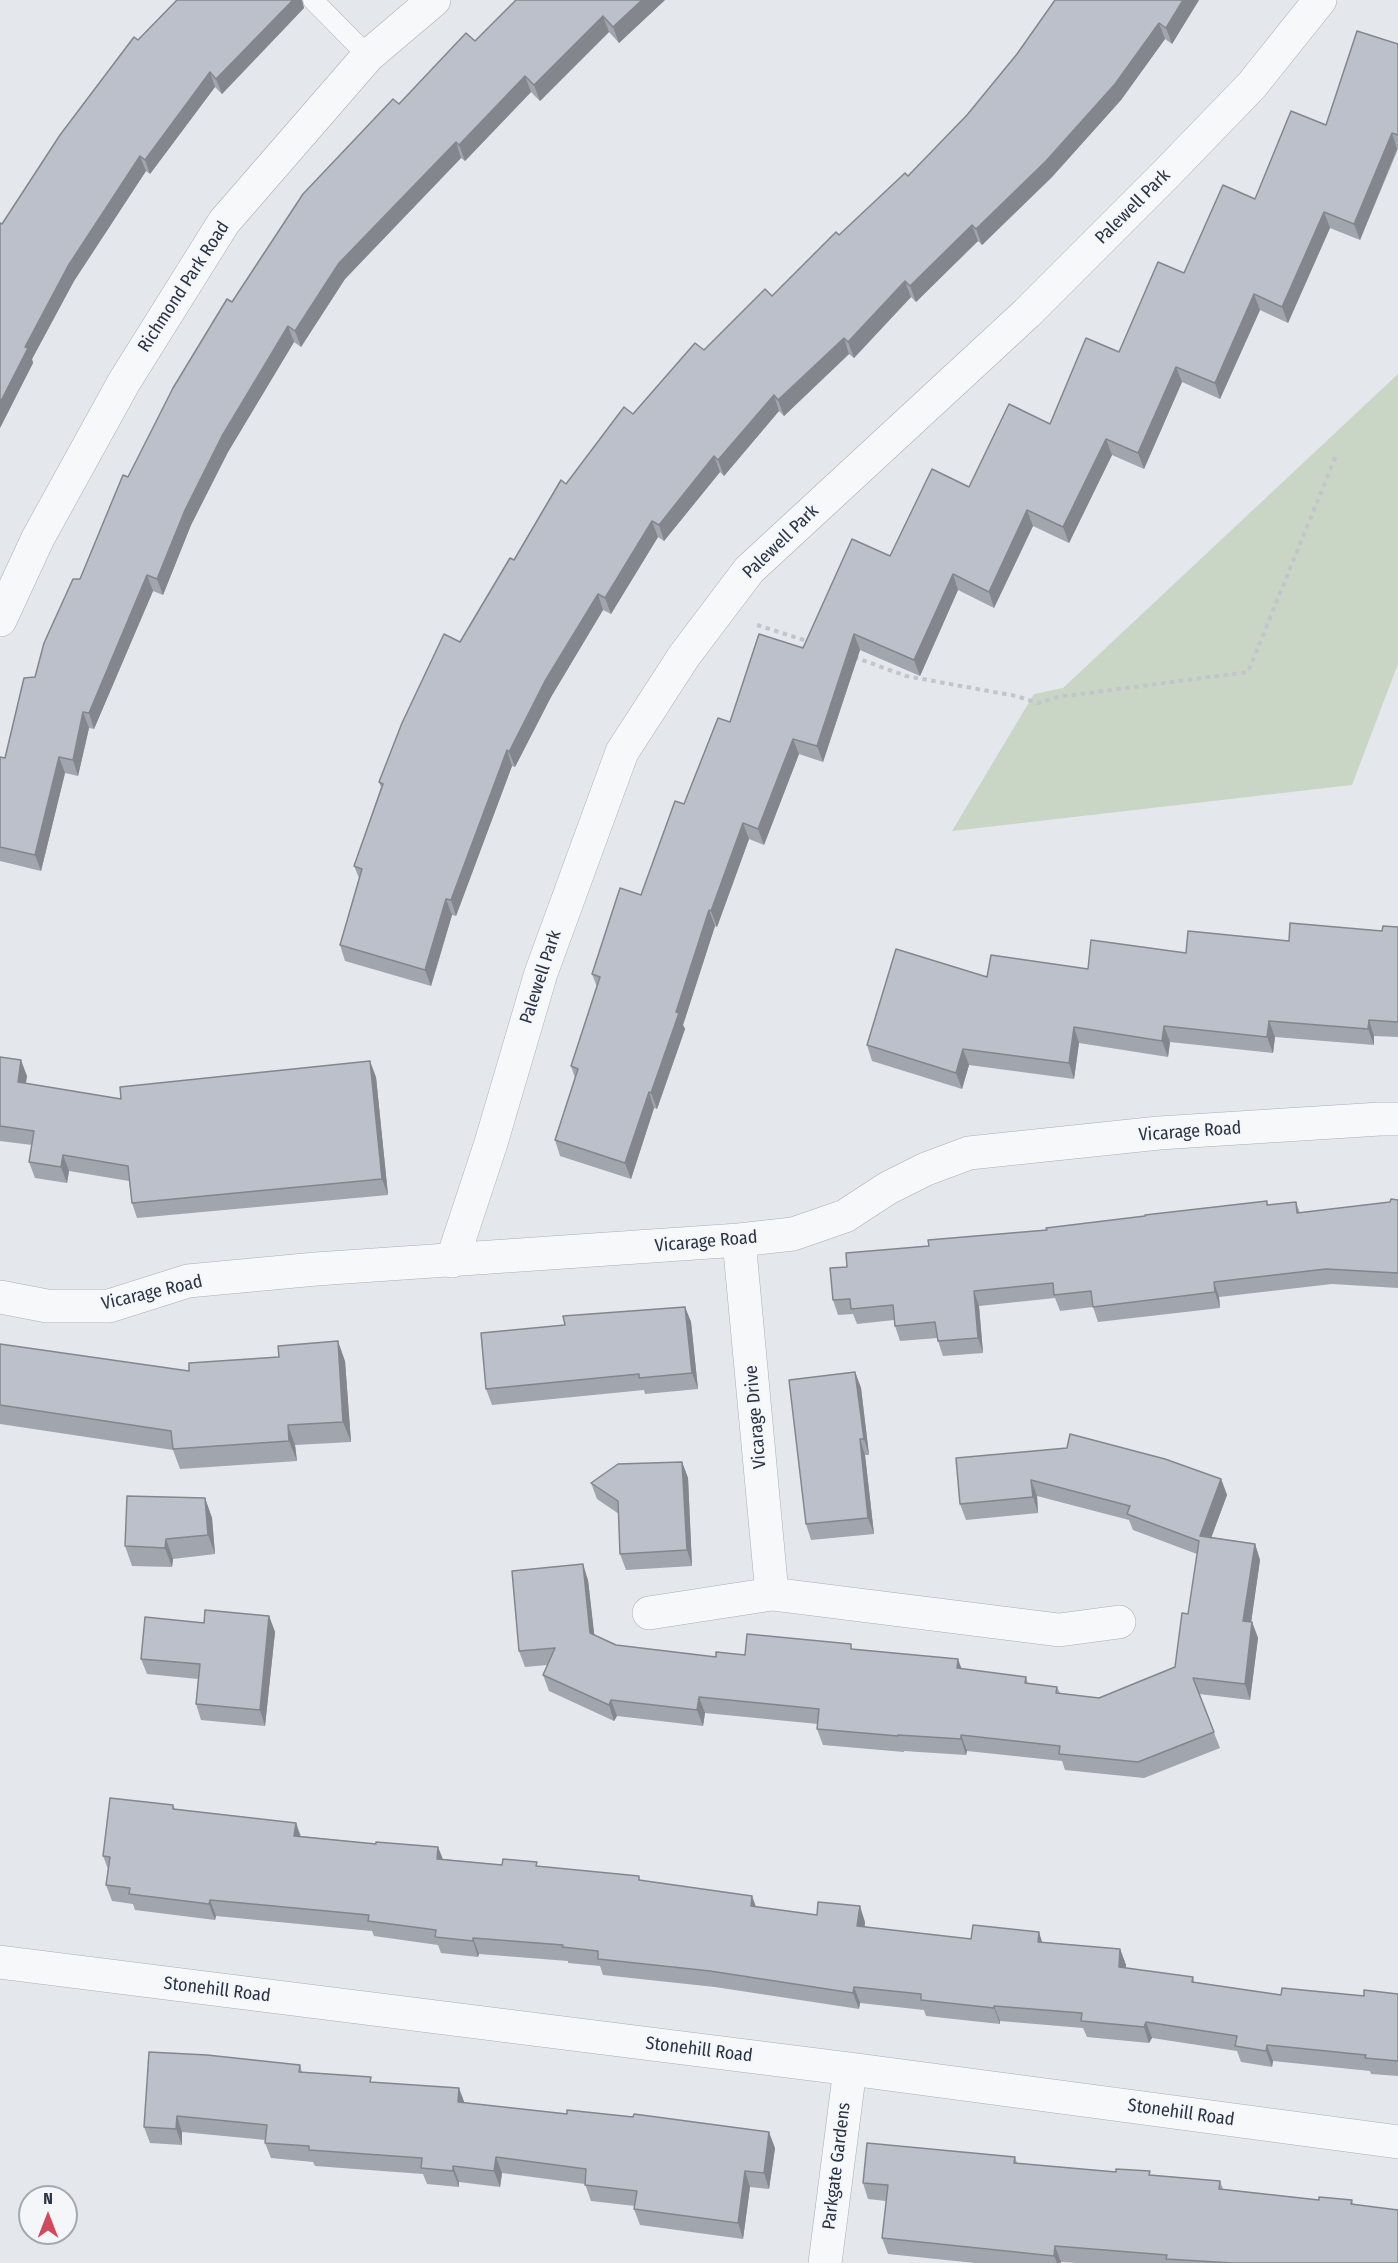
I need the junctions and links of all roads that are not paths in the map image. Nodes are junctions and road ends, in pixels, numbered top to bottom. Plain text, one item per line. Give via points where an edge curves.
1 (313, 0) edge
2 (434, 0) edge
3 (1320, 0) edge
4 (368, 56) junction
5 (0, 620) edge
6 (1398, 1119) edge
7 (739, 1240) junction
8 (452, 1261) junction
9 (0, 1297) edge
10 (772, 1594) junction
11 (649, 1613) dead end
12 (1119, 1622) dead end
13 (0, 1962) edge
14 (850, 2069) junction
15 (1398, 2142) edge
16 (825, 2263) edge

1 - 4 lane
2 - 4 street, Richmond Park Road
3 - 8 street, Palewell Park via 1252,85 1167,174 1027,313 749,570 684,656 622,752 541,973 492,1143
4 - 5 street, Richmond Park Road via 224,222 118,392 38,538
6 - 7 street, Vicarage Road via 1159,1133 969,1153 888,1188 845,1216 794,1234
7 - 8 street, Vicarage Road
7 - 10 street, Vicarage Drive
8 - 9 street, Vicarage Road via 188,1281 109,1306 47,1306
10 - 11 street
10 - 12 street via 1059,1630
13 - 14 street, Stonehill Road
14 - 15 street, Stonehill Road
14 - 16 street, Parkgate Gardens

